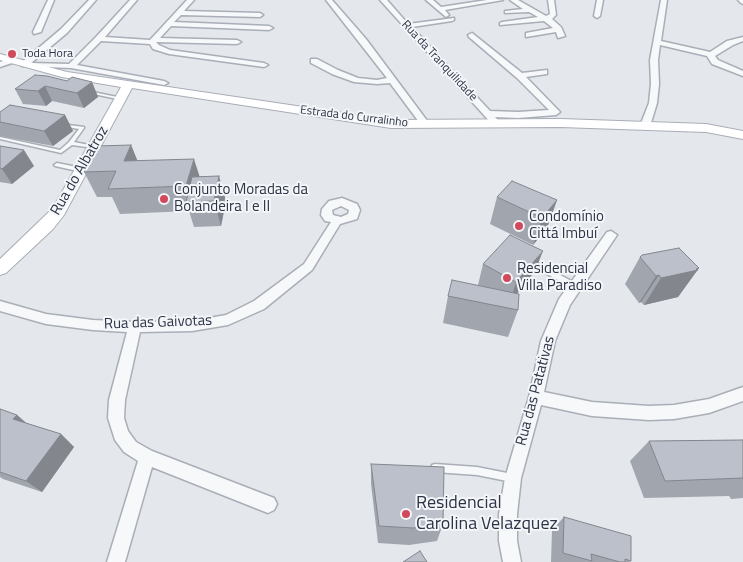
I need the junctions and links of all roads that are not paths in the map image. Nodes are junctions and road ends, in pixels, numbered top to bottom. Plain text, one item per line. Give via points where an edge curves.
1 (51, 0) edge
2 (93, 0) edge
3 (134, 0) edge
4 (191, 0) edge
5 (329, 0) edge
6 (383, 0) edge
7 (430, 0) edge
8 (500, 0) edge
9 (513, 0) edge
10 (551, 0) edge
11 (600, 0) edge
12 (664, 0) edge
13 (440, 9) junction
14 (529, 10) junction
15 (507, 12) dead end
16 (181, 13) junction
17 (260, 15) dead end
18 (597, 16) dead end
19 (546, 19) junction
20 (170, 24) junction
21 (502, 24) dead end
22 (406, 26) junction
23 (269, 28) dead end
24 (37, 32) dead end
25 (472, 35) dead end
26 (529, 35) dead end
27 (99, 39) junction
28 (743, 40) edge
29 (153, 41) junction
30 (237, 42) dead end
31 (656, 42) junction
32 (711, 55) junction
33 (6, 59) edge
34 (314, 61) dead end
35 (28, 65) junction
36 (264, 65) dead end
37 (0, 66) edge
38 (70, 66) junction
39 (544, 72) dead end
40 (743, 74) edge
41 (520, 76) junction
42 (391, 80) junction
43 (164, 83) dead end
44 (83, 90) edge
45 (125, 92) junction
46 (491, 118) junction
47 (54, 123) edge
48 (425, 124) junction
49 (644, 126) junction
50 (743, 135) edge
51 (0, 138) edge
52 (71, 143) junction
53 (94, 147) junction
54 (57, 165) dead end
55 (82, 170) junction
56 (337, 221) dead end
57 (611, 235) dead end
58 (522, 258) edge
59 (0, 269) edge
60 (575, 286) junction
61 (0, 306) edge
62 (135, 327) junction
63 (743, 394) edge
64 (536, 398) junction
65 (147, 457) junction
66 (427, 468) edge
67 (513, 478) junction
68 (268, 504) dead end
69 (116, 562) edge
70 (512, 562) edge

1 - 24 street
2 - 35 street
3 - 27 street
4 - 16 street
5 - 42 street
6 - 22 street, Rua da Tranquilidade
7 - 13 street
8 - 13 street
9 - 14 street
10 - 19 street via 552,15
11 - 18 street
12 - 31 street
13 - 22 street via 452,19
14 - 15 street
14 - 19 street
16 - 17 street
16 - 20 street
19 - 21 street
19 - 26 street via 559,33
20 - 23 street
20 - 29 street
22 - 46 street, Rua da Tranquilidade
25 - 41 street
27 - 29 street
27 - 38 street
28 - 32 street via 730,43
29 - 30 street
29 - 36 street via 156,47 169,52
31 - 32 street
31 - 49 street via 653,103
32 - 40 street via 715,62
33 - 35 street, Estrada do Curralinho
33 - 37 street
34 - 42 street via 357,80
35 - 38 street
35 - 45 street, Estrada do Curralinho
38 - 43 street
39 - 41 street
41 - 46 street via 556,112
42 - 48 street
44 - 45 lane
45 - 48 street, Estrada do Curralinho via 392,124
45 - 53 street, Rua do Albatroz
46 - 48 street, Estrada do Curralinho
46 - 49 street, Estrada do Curralinho
47 - 52 lane via 82,128
49 - 50 street, Estrada do Curralinho via 716,129
51 - 52 lane via 61,152
52 - 53 lane
53 - 55 street, Rua do Albatroz
54 - 55 lane
55 - 59 street, Rua do Albatroz via 54,218
56 - 62 street, Rua das Gaivotas via 308,266 288,286 259,305 228,320 212,323
57 - 60 street, Rua das Patativas
58 - 60 lane
60 - 64 street, Rua das Patativas via 558,314 548,341
61 - 62 street, Rua das Gaivotas via 70,323
62 - 65 street via 120,384 116,418 121,435 130,447
63 - 64 street via 709,406 649,413 592,409
64 - 67 street, Rua das Patativas
65 - 68 street
65 - 69 street
66 - 67 lane via 477,471
67 - 70 street, Rua das Patativas via 508,514

